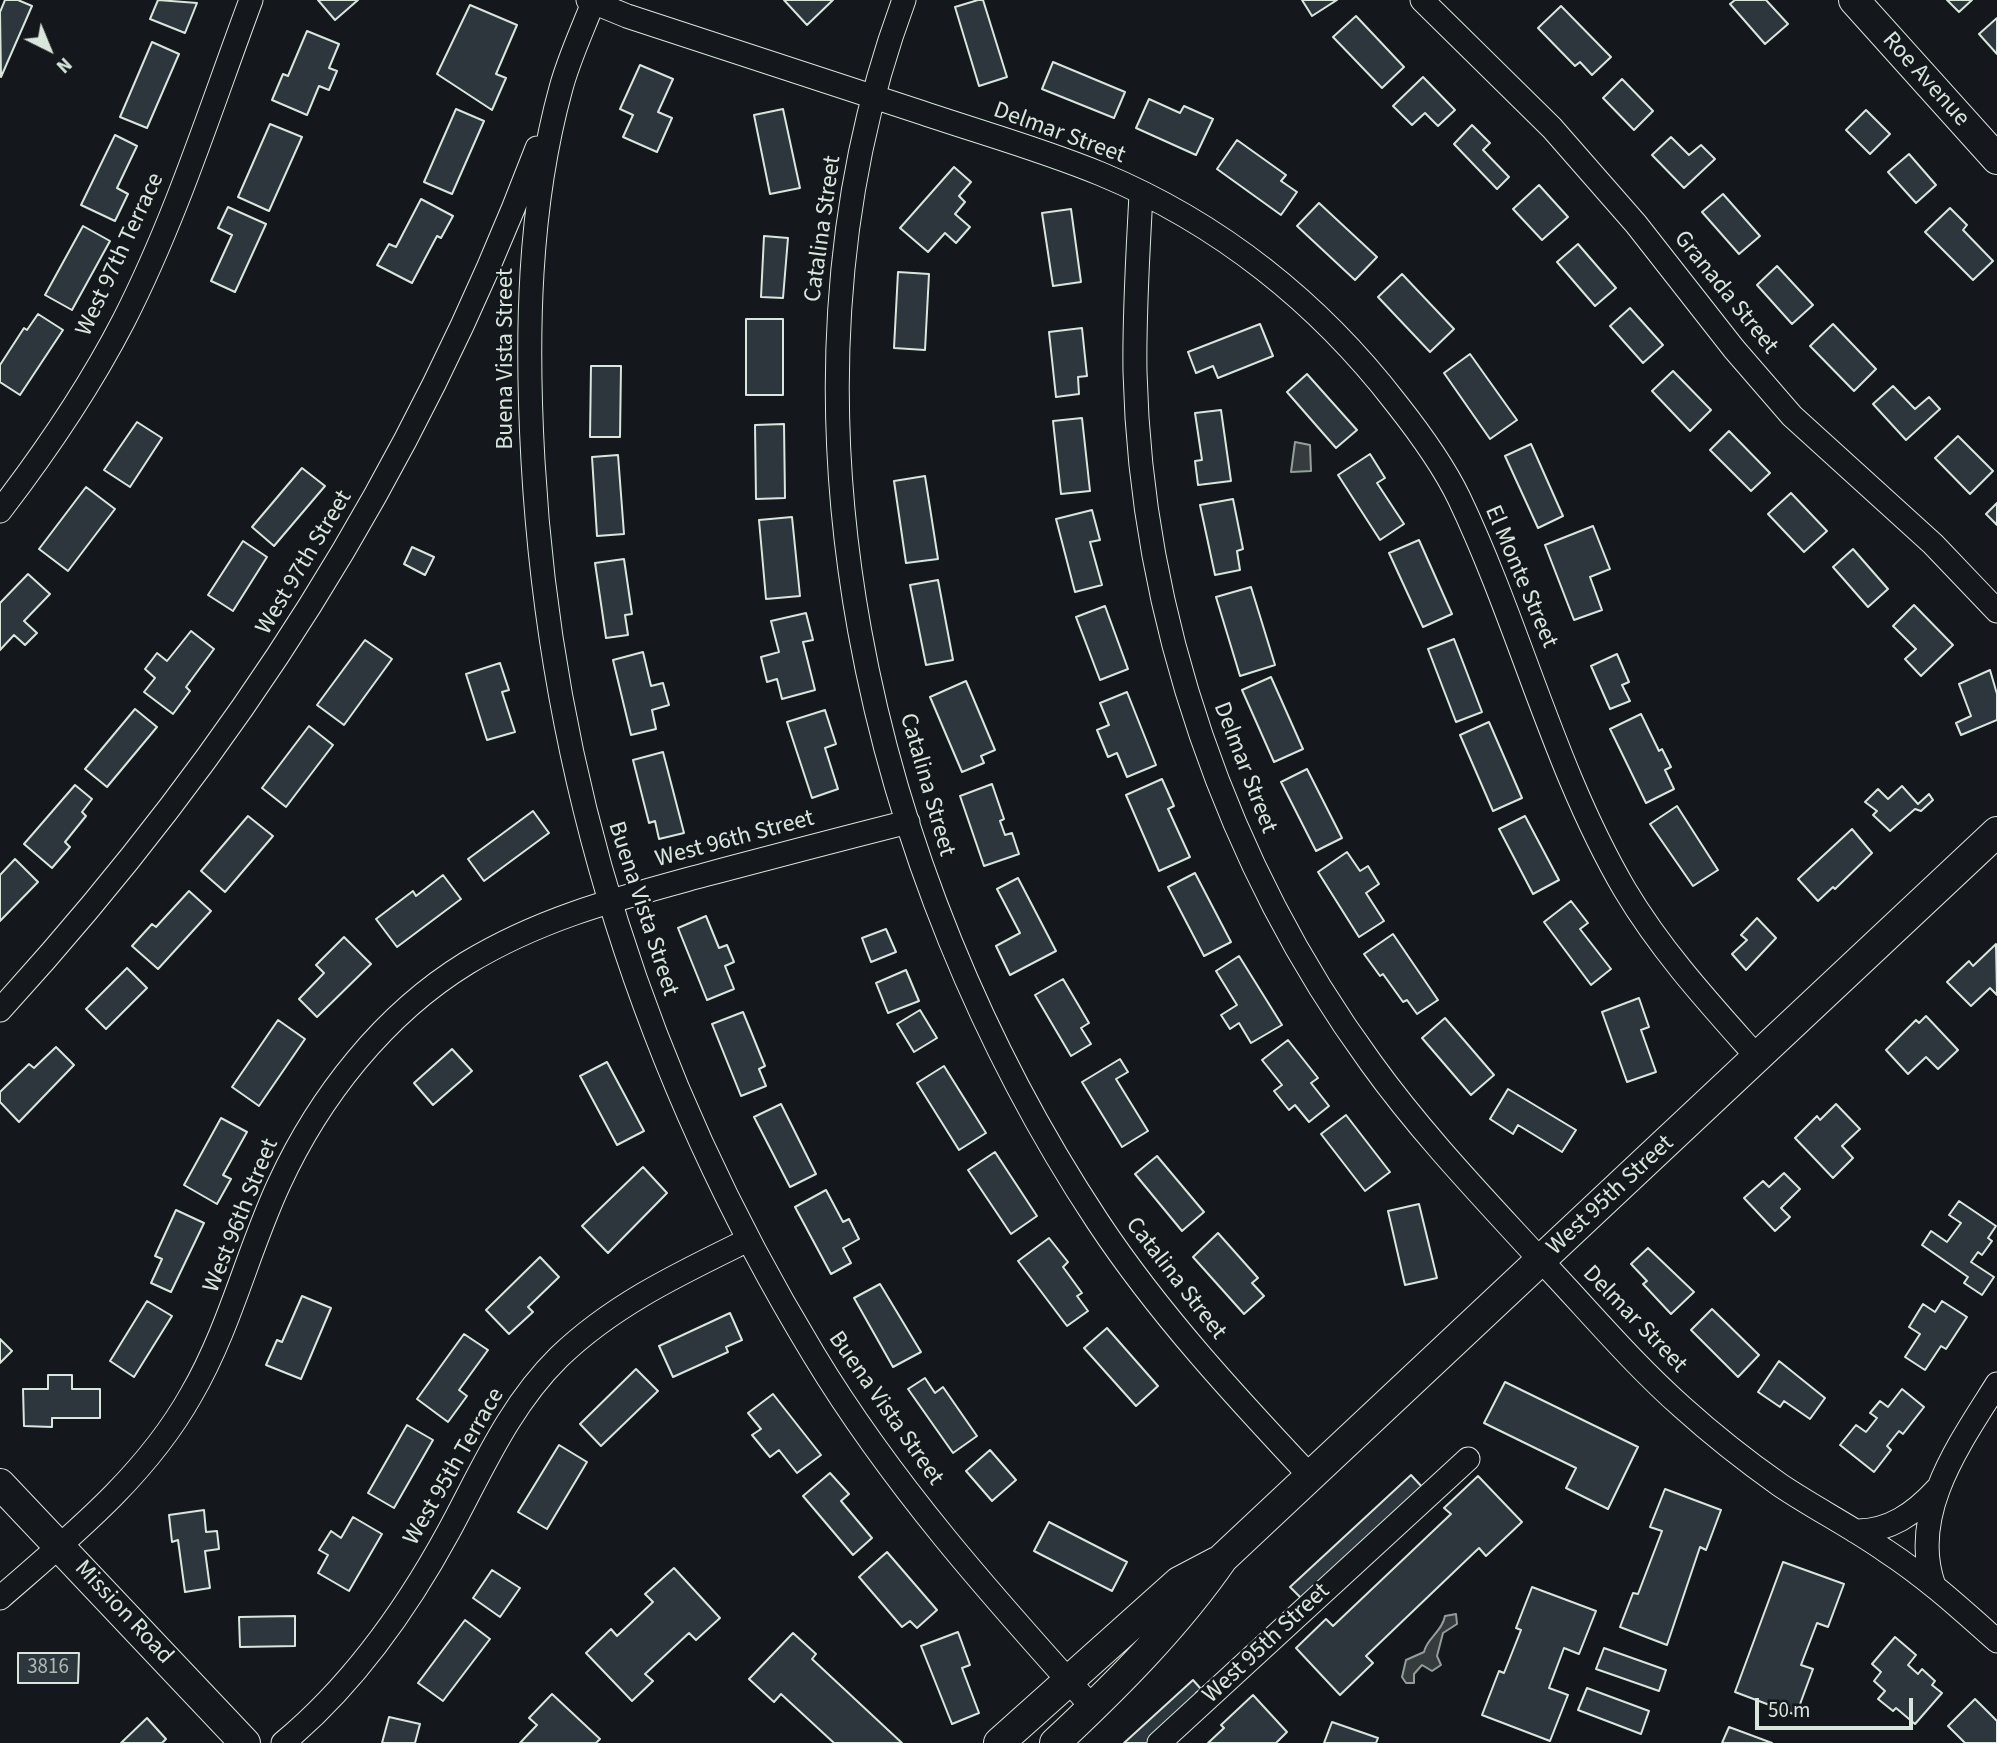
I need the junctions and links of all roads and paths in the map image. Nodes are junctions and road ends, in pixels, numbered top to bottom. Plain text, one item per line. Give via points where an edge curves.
1 (251, 0) edge
2 (904, 0) edge
3 (1422, 0) edge
4 (1854, 0) edge
5 (592, 1) edge
6 (561, 86) junction
7 (875, 97) junction
8 (1997, 159) edge
9 (1141, 194) junction
10 (0, 512) edge
11 (1997, 611) edge
12 (908, 821) junction
13 (1997, 832) edge
14 (608, 901) junction
15 (0, 1010) edge
16 (1757, 1058) junction
17 (748, 1240) junction
18 (1542, 1261) junction
19 (1997, 1384) edge
20 (1468, 1460) dead end
21 (1311, 1476) junction
22 (0, 1484) edge
23 (1937, 1489) junction
24 (1855, 1531) junction
25 (59, 1546) junction
26 (1223, 1558) junction
27 (1934, 1586) junction
28 (0, 1598) edge
29 (1997, 1641) edge
30 (1068, 1680) junction
31 (1093, 1708) junction
32 (245, 1743) edge
33 (284, 1743) edge
34 (999, 1743) edge
35 (1055, 1743) edge
36 (1159, 1743) edge

1 - 10 street, West 97th Terrace via 167,228 124,320 81,396
2 - 7 street, Catalina Street
3 - 11 street, Granada Street via 1552,128 1793,416 1933,544
4 - 8 main road, Roe Avenue
5 - 6 street, Buena Vista Street
5 - 7 street, Delmar Street
6 - 14 street, Buena Vista Street via 537,216 530,305 536,519 562,712
6 - 15 street, West 97th Street via 461,330 382,488 325,586 187,788
7 - 9 street, Delmar Street via 1102,175
7 - 12 street, Catalina Street via 853,188 840,291 839,446 861,629
9 - 16 street, El Monte Street via 1226,241 1273,275 1343,339 1415,428 1456,492 1488,560 1575,788 1625,890 1673,962
9 - 18 street, Delmar Street via 1135,375 1142,472 1179,665 1206,746 1245,847 1307,967 1415,1121
12 - 14 street, West 96th Street
12 - 21 street, Catalina Street via 961,968 1052,1148 1156,1302
13 - 16 main road, West 95th Street
14 - 17 street, Buena Vista Street via 664,1061
14 - 25 street, West 96th Street via 517,935 464,965 409,1007 366,1050 298,1144 218,1345 190,1398 128,1481
16 - 18 main road, West 95th Street
17 - 30 street, Buena Vista Street via 815,1357 909,1493 971,1572
17 - 33 street, West 95th Terrace via 654,1287 603,1319 558,1358 501,1432 423,1578 385,1634 353,1674
18 - 21 main road, West 95th Street
18 - 24 street, Delmar Street via 1690,1414 1781,1486
19 - 23 street
20 - 36 street, West 95th Street
21 - 26 main road, West 95th Street
22 - 25 main road, Mission Road
23 - 24 street via 1916,1510 1895,1522 1878,1530
23 - 27 street via 1926,1546 1927,1569
24 - 27 street, Delmar Street
25 - 28 street, West 96th Street
25 - 32 main road, Mission Road
26 - 30 main road, West 95th Street via 1179,1582
26 - 31 main road, West 95th Street via 1196,1598
27 - 29 street, Delmar Street
30 - 31 street, Buena Vista Street
30 - 34 main road, West 95th Street
31 - 35 main road, West 95th Street

